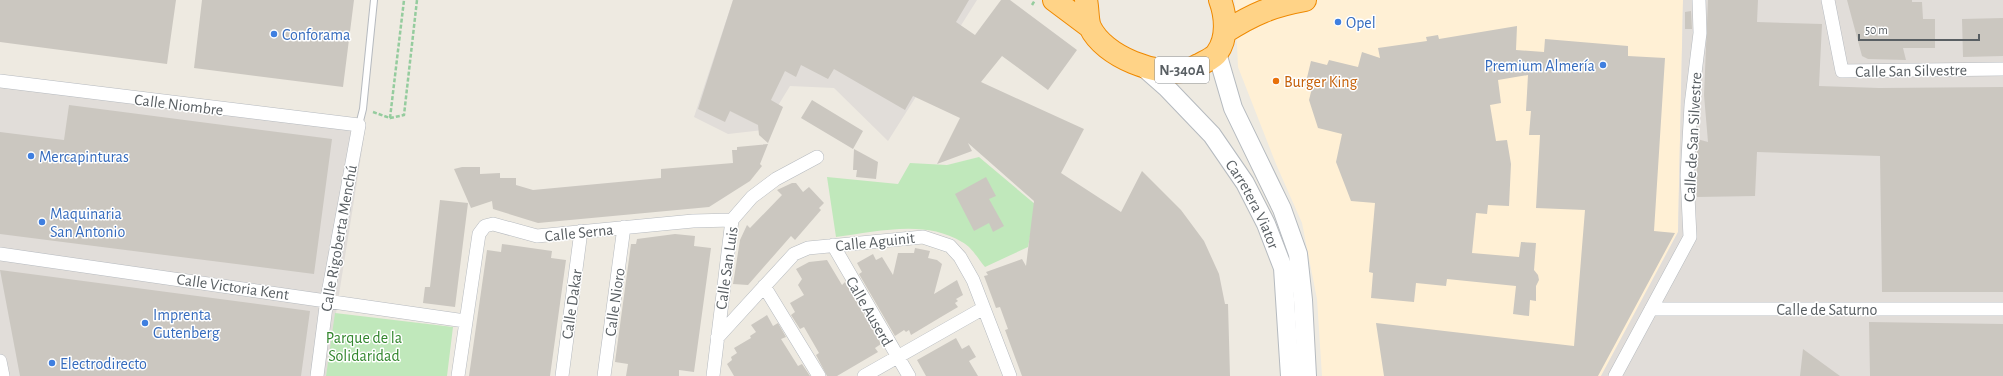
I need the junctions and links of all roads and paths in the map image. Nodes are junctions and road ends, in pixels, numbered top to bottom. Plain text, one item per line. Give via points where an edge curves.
1 (374, 0) edge
2 (404, 0) edge
3 (417, 0) edge
4 (1035, 0) edge
5 (1054, 0) edge
6 (1086, 0) edge
7 (1220, 0) edge
8 (1305, 0) edge
9 (1699, 0) edge
10 (1828, 0) edge
11 (1032, 5) dead end
12 (1090, 27) junction
13 (1225, 32) junction
14 (1217, 53) junction
15 (1142, 66) junction
16 (2003, 69) edge
17 (0, 82) edge
18 (363, 108) junction
19 (390, 118) junction
20 (359, 125) junction
21 (818, 157) dead end
22 (732, 220) junction
23 (624, 227) junction
24 (581, 232) junction
25 (833, 245) junction
26 (0, 254) edge
27 (764, 286) junction
28 (327, 299) junction
29 (982, 309) junction
30 (1651, 309) junction
31 (2003, 309) edge
32 (465, 321) junction
33 (717, 338) junction
34 (896, 356) junction
35 (0, 361) edge
36 (3, 376) edge
37 (317, 376) edge
38 (458, 376) edge
39 (562, 376) edge
40 (604, 376) edge
41 (713, 376) edge
42 (819, 376) edge
43 (864, 376) edge
44 (909, 376) edge
45 (1010, 376) edge
46 (1290, 376) edge
47 (1307, 376) edge
48 (1615, 376) edge

1 - 18 lane
2 - 19 path
3 - 19 path via 404,115
4 - 11 path
5 - 12 highway, N-340A
6 - 12 highway, N-340A
7 - 13 highway, N-340A via 1224,12
8 - 13 highway via 1249,16
9 - 30 street, Calle de San Silvestre via 1700,33 1691,105 1687,176 1690,237
10 - 16 street, Calle San Silvestre via 1842,71
12 - 15 highway, N-340A via 1105,46 1120,57
13 - 14 highway, N-340A
14 - 15 highway, N-340A via 1189,70 1165,71
14 - 47 main road, Carretera Viator via 1233,108 1282,209 1298,254
15 - 46 main road, Carretera Viator via 1212,135 1245,183 1266,224 1283,268
17 - 20 street, Calle Niombre
18 - 19 path
18 - 20 lane
20 - 28 street, Calle Rigoberta Menchú
21 - 22 street, Calle San Luis via 776,179 752,197
22 - 23 street, Calle Serna
22 - 33 street, Calle San Luis
23 - 24 street, Calle Serna
23 - 40 street, Calle Nioro
24 - 32 street, Calle Serna via 537,236 493,224 485,226 479,234
24 - 39 street, Calle Dakar
25 - 27 street, Calle Aguinit via 808,248 794,254
25 - 29 street, Calle Aguinit via 923,236 950,246 960,257 973,280
25 - 34 street, Calle Auserd
26 - 28 street, Calle Victoria Kent
27 - 33 street, Calle Aguinit
27 - 42 street
28 - 32 street, Calle Victoria Kent
28 - 37 street, Calle Rigoberta Menchú
29 - 34 street
29 - 45 street, Calle Aguinit
30 - 31 street, Calle de Saturno
30 - 48 street, Calle de San Silvestre
32 - 38 street, Calle Serna
33 - 41 street, Calle San Luis
34 - 43 street
34 - 44 street, Calle Auserd
35 - 36 street

